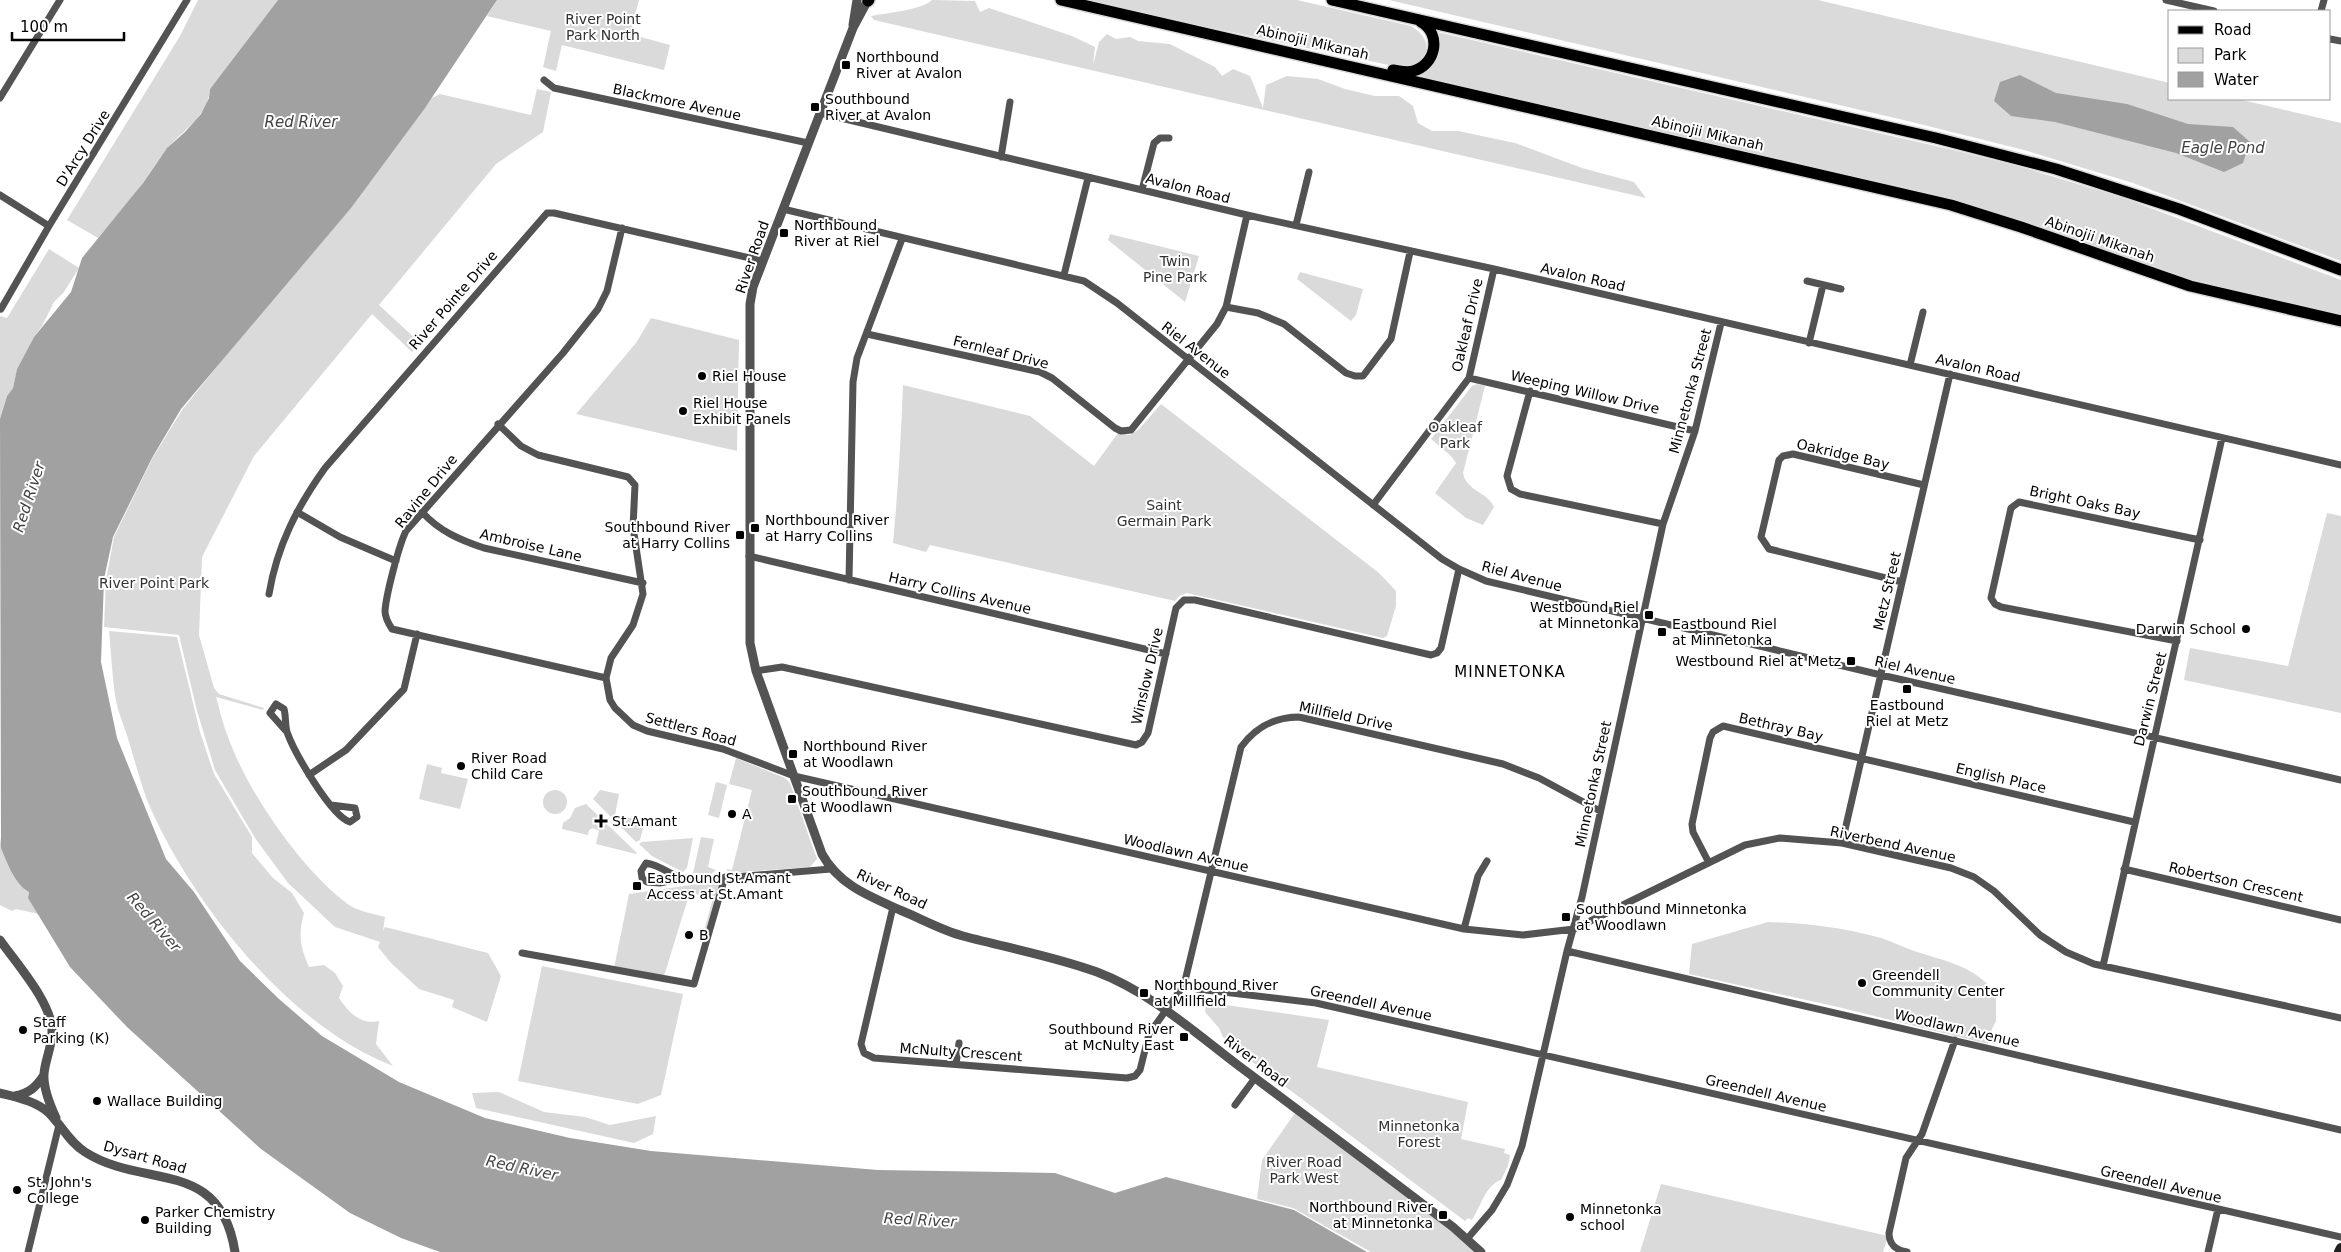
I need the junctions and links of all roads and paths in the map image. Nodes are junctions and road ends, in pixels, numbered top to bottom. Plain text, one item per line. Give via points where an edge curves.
1 (60, 0) edge
2 (187, 0) edge
3 (857, 0) edge
4 (868, 0) edge
5 (1061, 0) edge
6 (1332, 0) edge
7 (2166, 0) edge
8 (2210, 10) edge
9 (1416, 19) junction
10 (853, 28) junction
11 (1291, 52) junction
12 (544, 80) dead end
13 (0, 98) edge
14 (1010, 102) dead end
15 (820, 113) junction
16 (1169, 138) dead end
17 (808, 144) junction
18 (1001, 157) junction
19 (1309, 172) dead end
20 (1088, 178) junction
21 (1142, 190) junction
22 (0, 196) edge
23 (783, 209) junction
24 (1247, 215) junction
25 (1296, 225) junction
26 (49, 226) junction
27 (622, 228) junction
28 (902, 239) junction
29 (1410, 252) junction
30 (763, 261) junction
31 (1494, 269) junction
32 (2341, 270) edge
33 (1064, 275) junction
34 (1807, 281) dead end
35 (1823, 285) junction
36 (1841, 289) dead end
37 (1226, 307) junction
38 (1, 309) edge
39 (1923, 312) dead end
40 (2341, 321) edge
41 (1721, 323) junction
42 (867, 334) junction
43 (1809, 343) junction
44 (1189, 360) junction
45 (1910, 364) junction
46 (1950, 374) junction
47 (1469, 378) junction
48 (1530, 391) junction
49 (498, 424) junction
50 (1695, 431) junction
51 (2222, 438) junction
52 (2341, 466) edge
53 (1924, 485) junction
54 (1372, 505) junction
55 (297, 512) junction
56 (422, 512) junction
57 (1663, 524) junction
58 (2200, 540) junction
59 (749, 556) junction
60 (396, 561) junction
61 (1459, 569) junction
62 (849, 580) junction
63 (1902, 582) junction
64 (642, 583) junction
65 (268, 594) dead end
66 (1642, 619) junction
67 (417, 634) junction
68 (2177, 641) junction
69 (1166, 654) junction
70 (756, 670) junction
71 (1881, 675) junction
72 (606, 678) junction
73 (286, 731) dead end
74 (2154, 736) junction
75 (1862, 758) junction
76 (309, 775) junction
77 (794, 776) junction
78 (2341, 780) edge
79 (331, 805) dead end
80 (1600, 811) junction
81 (2134, 822) junction
82 (1842, 843) junction
83 (1487, 862) dead end
84 (1709, 863) junction
85 (2124, 868) junction
86 (831, 869) junction
87 (1211, 872) junction
88 (681, 878) junction
89 (725, 878) junction
90 (893, 906) junction
91 (2341, 920) edge
92 (1464, 929) junction
93 (1574, 929) junction
94 (0, 940) edge
95 (1567, 951) junction
96 (522, 953) dead end
97 (2103, 966) junction
98 (1184, 985) junction
99 (1166, 1011) junction
100 (2341, 1018) edge
101 (1956, 1040) junction
102 (959, 1043) dead end
103 (1543, 1054) junction
104 (956, 1064) junction
105 (44, 1074) junction
106 (1255, 1078) junction
107 (0, 1093) edge
108 (15, 1096) junction
109 (1234, 1105) dead end
110 (59, 1125) junction
111 (2341, 1130) edge
112 (1916, 1142) junction
113 (2218, 1209) junction
114 (2341, 1237) edge
115 (1467, 1240) junction
116 (2341, 1248) edge
117 (28, 1252) edge
118 (235, 1252) edge
119 (1481, 1252) edge
120 (1907, 1252) edge
121 (2208, 1252) edge
122 (2338, 1252) edge

1 - 13 street
2 - 26 street, D'Arcy Drive
3 - 10 street, River Road
4 - 10 street, River Road
5 - 11 main road, Abinojii Mikanah
6 - 9 main road
7 - 8 street
9 - 11 main road via 1432,31 1434,43 1428,61 1413,71
9 - 32 main road via 1936,138 2056,169 2179,209
10 - 15 street, River Road
11 - 40 main road, Abinojii Mikanah via 1950,205 2190,286
12 - 17 street, Blackmore Avenue via 554,88
14 - 18 street
15 - 17 street, River Road
15 - 18 street, Avalon Road
16 - 21 street via 1160,138 1154,143
17 - 23 street, River Road
18 - 20 street, Avalon Road
19 - 25 street
20 - 21 street, Avalon Road
20 - 33 street
21 - 24 street, Avalon Road
22 - 26 street
23 - 28 street, Riel Avenue
23 - 30 street, River Road
24 - 25 street, Avalon Road
24 - 37 street, Fernleaf Drive
25 - 29 street, Avalon Road
26 - 38 street, D'Arcy Drive
27 - 30 street, River Pointe Drive
27 - 49 street, Ravine Drive via 607,291 598,309
27 - 55 street, River Pointe Drive via 554,213 542,216 326,468
28 - 33 street, Riel Avenue
28 - 42 street
29 - 31 street, Avalon Road
29 - 37 street via 1391,339 1363,376 1346,373 1284,324 1258,313
30 - 59 street, River Road via 750,304
31 - 41 street, Avalon Road
31 - 47 street, Oakleaf Drive
33 - 44 street, Riel Avenue via 1101,291
34 - 35 street
35 - 36 street
35 - 43 street
37 - 44 street, Fernleaf Drive
39 - 45 street
41 - 43 street, Avalon Road
41 - 50 street, Minnetonka Street
42 - 44 street, Fernleaf Drive via 1040,372 1115,428 1126,431 1137,425
42 - 62 street via 852,382
43 - 45 street, Avalon Road
44 - 54 street, Riel Avenue
45 - 46 street, Avalon Road
46 - 51 street, Avalon Road
46 - 53 street, Metz Street
47 - 48 street, Weeping Willow Drive
47 - 54 street, Oakleaf Drive
48 - 50 street, Weeping Willow Drive
48 - 57 street via 1507,476 1511,489 1520,494
49 - 56 street, Ravine Drive
49 - 64 street, Settlers Road via 521,446 538,455 632,480 636,491 634,527
50 - 57 street, Minnetonka Street
51 - 52 street, Avalon Road
51 - 58 street, Darwin Street
53 - 63 street, Metz Street
53 - 63 street, Oakridge Bay via 1793,454 1782,456 1761,537 1769,549
54 - 61 street, Riel Avenue
55 - 60 street via 340,537
55 - 65 street, River Pointe Drive via 289,525
56 - 60 street, Ravine Drive via 406,531
56 - 64 street, Ambroise Lane via 444,532 484,548
57 - 66 street, Minnetonka Street
58 - 68 street, Darwin Street
58 - 68 street, Bright Oaks Bay via 2019,502 2012,508 1992,598 1995,604 2001,608
59 - 62 street, Harry Collins Avenue
59 - 70 street, River Road via 750,643
60 - 67 street, Ravine Drive via 385,611 387,621 392,629
61 - 66 street, Riel Avenue via 1510,588
61 - 69 street, Winslow Drive via 1438,652 1431,654 1196,600 1184,600 1176,608
62 - 69 street, Harry Collins Avenue
63 - 71 street, Metz Street
64 - 72 street, Settlers Road via 639,612 611,658
66 - 71 street, Riel Avenue
66 - 80 street, Minnetonka Street
67 - 72 street, Ravine Drive
67 - 76 street via 404,689 346,750
68 - 74 street, Darwin Street
69 - 70 street, Winslow Drive via 1148,732 1136,745 782,667
70 - 77 street, River Road
71 - 74 street, Riel Avenue
71 - 75 street, Metz Street
72 - 77 street, Settlers Road via 614,708 633,725 738,754
73 - 76 street
74 - 78 street, Riel Avenue
74 - 81 street, Darwin Street
75 - 81 street, English Place
75 - 82 street, Metz Street
75 - 84 street, Bethray Bay via 1723,726 1718,728 1710,738 1692,824
76 - 79 street
77 - 86 street, River Road via 818,847
77 - 87 street, Woodlawn Avenue
80 - 87 street, Millfield Drive via 1539,778 1503,764 1298,717 1286,717 1258,728 1241,747
80 - 93 street, Minnetonka Street
81 - 85 street, Darwin Street
82 - 84 street, Riverbend Avenue via 1780,838 1744,845
82 - 97 street, Riverbend Avenue via 1952,868 1974,877 1994,890 2040,935 2066,952
83 - 92 street via 1478,876
84 - 93 street, Riverbend Avenue
85 - 91 street, Robertson Crescent
85 - 97 street, Darwin Street
86 - 89 street
86 - 90 street, River Road via 850,886
87 - 92 street, Woodlawn Avenue
87 - 98 street, Millfield Drive
88 - 88 street via 656,864 646,863 640,871 647,882 660,883
88 - 89 street
89 - 96 street via 694,984
90 - 99 street, River Road via 960,935 1047,956 1099,973 1131,988
90 - 104 street, McNulty Crescent via 862,1049 874,1058
92 - 93 street, Woodlawn Avenue via 1523,935
93 - 95 street, Minnetonka Street
94 - 105 street via 42,1000 51,1021
95 - 101 street, Woodlawn Avenue
95 - 103 street, Minnetonka Street
97 - 100 street, Riverbend Avenue
98 - 99 street, Millfield Drive
98 - 103 street, Greendell Avenue via 1316,1002
99 - 104 street, McNulty Crescent via 1149,1034 1140,1070 1128,1078
99 - 106 street, River Road
101 - 111 street, Woodlawn Avenue
101 - 112 street via 1922,1134
102 - 104 street
103 - 112 street, Greendell Avenue
103 - 115 street, Minnetonka Street via 1522,1146 1507,1186
105 - 108 street via 28,1093
105 - 110 street via 49,1102
106 - 109 street
106 - 115 street, River Road
107 - 108 street, Dysart Road
108 - 110 street, Dysart Road via 39,1105
110 - 117 street
110 - 118 street, Dysart Road via 74,1144 94,1157 199,1188 227,1220
112 - 113 street, Greendell Avenue
112 - 120 street via 1906,1158 1888,1233 1888,1239 1895,1248
113 - 114 street, Greendell Avenue
113 - 121 street
115 - 119 street, River Road
116 - 122 main road

